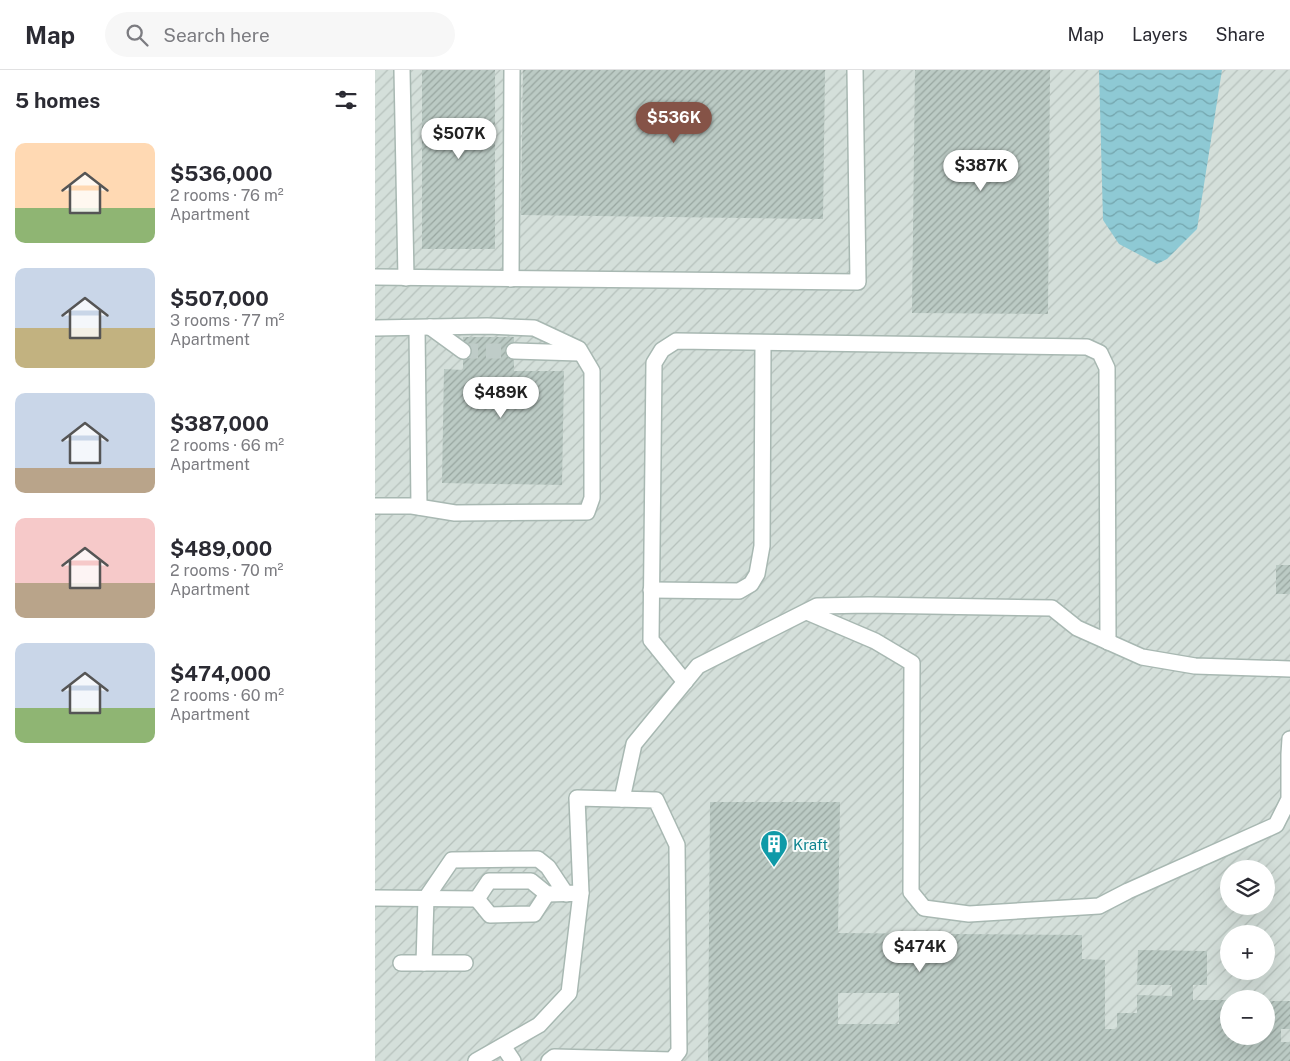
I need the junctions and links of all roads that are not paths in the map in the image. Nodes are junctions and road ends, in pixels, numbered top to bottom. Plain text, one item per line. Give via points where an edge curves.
1 (402, 70) edge
2 (512, 70) edge
3 (855, 70) edge
4 (375, 277) edge
5 (406, 278) junction
6 (511, 279) junction
7 (423, 327) junction
8 (375, 328) edge
9 (763, 342) junction
10 (463, 351) tunnel mouth
11 (514, 351) tunnel mouth
12 (581, 353) junction
13 (375, 506) edge
14 (419, 507) junction
15 (651, 590) junction
16 (807, 612) junction
17 (1108, 642) junction
18 (1289, 674) edge
19 (685, 682) junction
20 (1290, 739) edge
21 (622, 799) junction
22 (547, 894) junction
23 (574, 894) junction
24 (375, 898) edge
25 (426, 898) junction
26 (477, 899) junction
27 (401, 963) dead end
28 (424, 963) junction
29 (465, 963) dead end
30 (503, 1046) junction
31 (476, 1061) edge
32 (513, 1061) edge
33 (549, 1061) edge

1 - 5 lane
2 - 6 lane
3 - 6 lane via 858,282
4 - 5 lane
5 - 6 lane
7 - 8 lane
7 - 10 lane
7 - 12 lane via 533,328 579,349
7 - 14 lane
9 - 15 lane via 676,341 662,350 654,363
9 - 15 lane via 762,546 757,574 751,584 739,591
9 - 17 lane via 1087,347 1100,353 1107,368
11 - 12 lane
12 - 14 lane via 592,371 592,498 587,512 455,513
13 - 14 lane
15 - 19 lane via 651,640
16 - 17 lane via 817,606 869,605 1052,608 1077,628
16 - 19 lane via 697,666
16 - 20 lane via 875,641 912,663 911,892 924,908 969,914 1099,906 1276,825 1289,799
17 - 18 lane via 1142,657 1195,666
19 - 21 lane via 634,744
21 - 23 lane via 577,798
21 - 33 lane via 656,800 677,845 679,1051 672,1060 555,1056
22 - 23 lane
22 - 26 lane via 531,881 489,881
22 - 26 lane via 533,914 490,915
23 - 25 lane via 538,859 452,860
23 - 30 lane via 569,992 539,1026
24 - 25 lane
25 - 26 lane
25 - 28 lane
27 - 28 lane
28 - 29 lane
30 - 31 lane
30 - 32 lane

